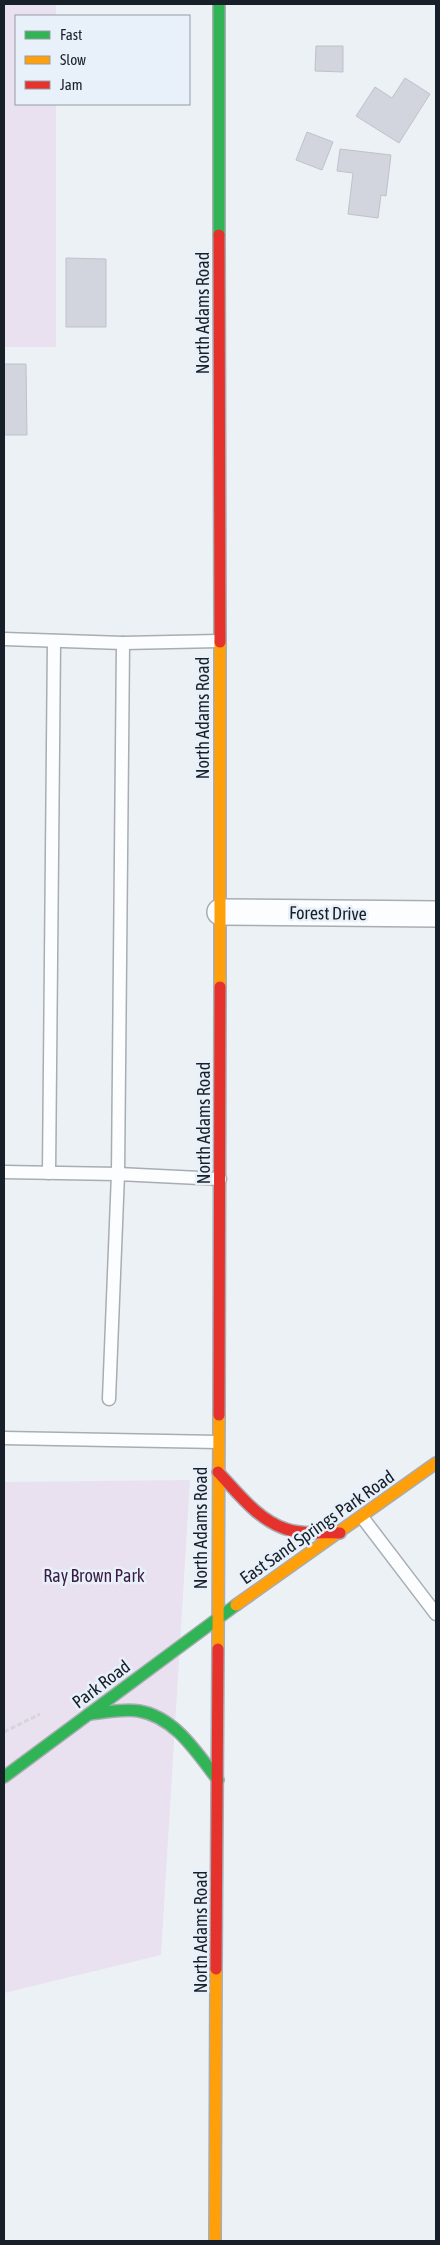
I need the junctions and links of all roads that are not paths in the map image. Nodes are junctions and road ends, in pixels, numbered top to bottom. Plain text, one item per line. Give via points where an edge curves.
1 (219, 4) edge
2 (4, 639) edge
3 (54, 640) junction
4 (219, 641) junction
5 (123, 643) junction
6 (220, 912) junction
7 (436, 914) edge
8 (4, 1172) edge
9 (49, 1173) junction
10 (118, 1174) junction
11 (220, 1179) junction
12 (109, 1400) dead end
13 (4, 1438) edge
14 (218, 1442) junction
15 (436, 1463) edge
16 (218, 1472) junction
17 (362, 1517) junction
18 (340, 1533) junction
19 (436, 1614) edge
20 (218, 1618) junction
21 (89, 1714) junction
22 (4, 1777) edge
23 (218, 1780) junction
24 (215, 2241) edge

1 - 4 main road, North Adams Road
2 - 3 lane
3 - 5 lane
3 - 9 lane
4 - 5 lane
4 - 6 main road, North Adams Road
5 - 10 lane
6 - 7 street, Forest Drive
6 - 11 main road, North Adams Road
8 - 9 lane
9 - 10 lane
10 - 11 lane
10 - 12 lane
11 - 14 main road, North Adams Road
13 - 14 lane
14 - 16 main road, North Adams Road
15 - 17 main road, East Sand Springs Park Road
16 - 18 main road via 263,1516 276,1524 297,1531
16 - 20 main road, North Adams Road
17 - 18 main road, East Sand Springs Park Road
17 - 19 lane
18 - 20 main road, East Sand Springs Park Road
20 - 21 main road, Park Road
20 - 23 main road, North Adams Road
21 - 22 main road, Park Road
21 - 23 main road via 137,1711 164,1720
23 - 24 main road, North Adams Road

